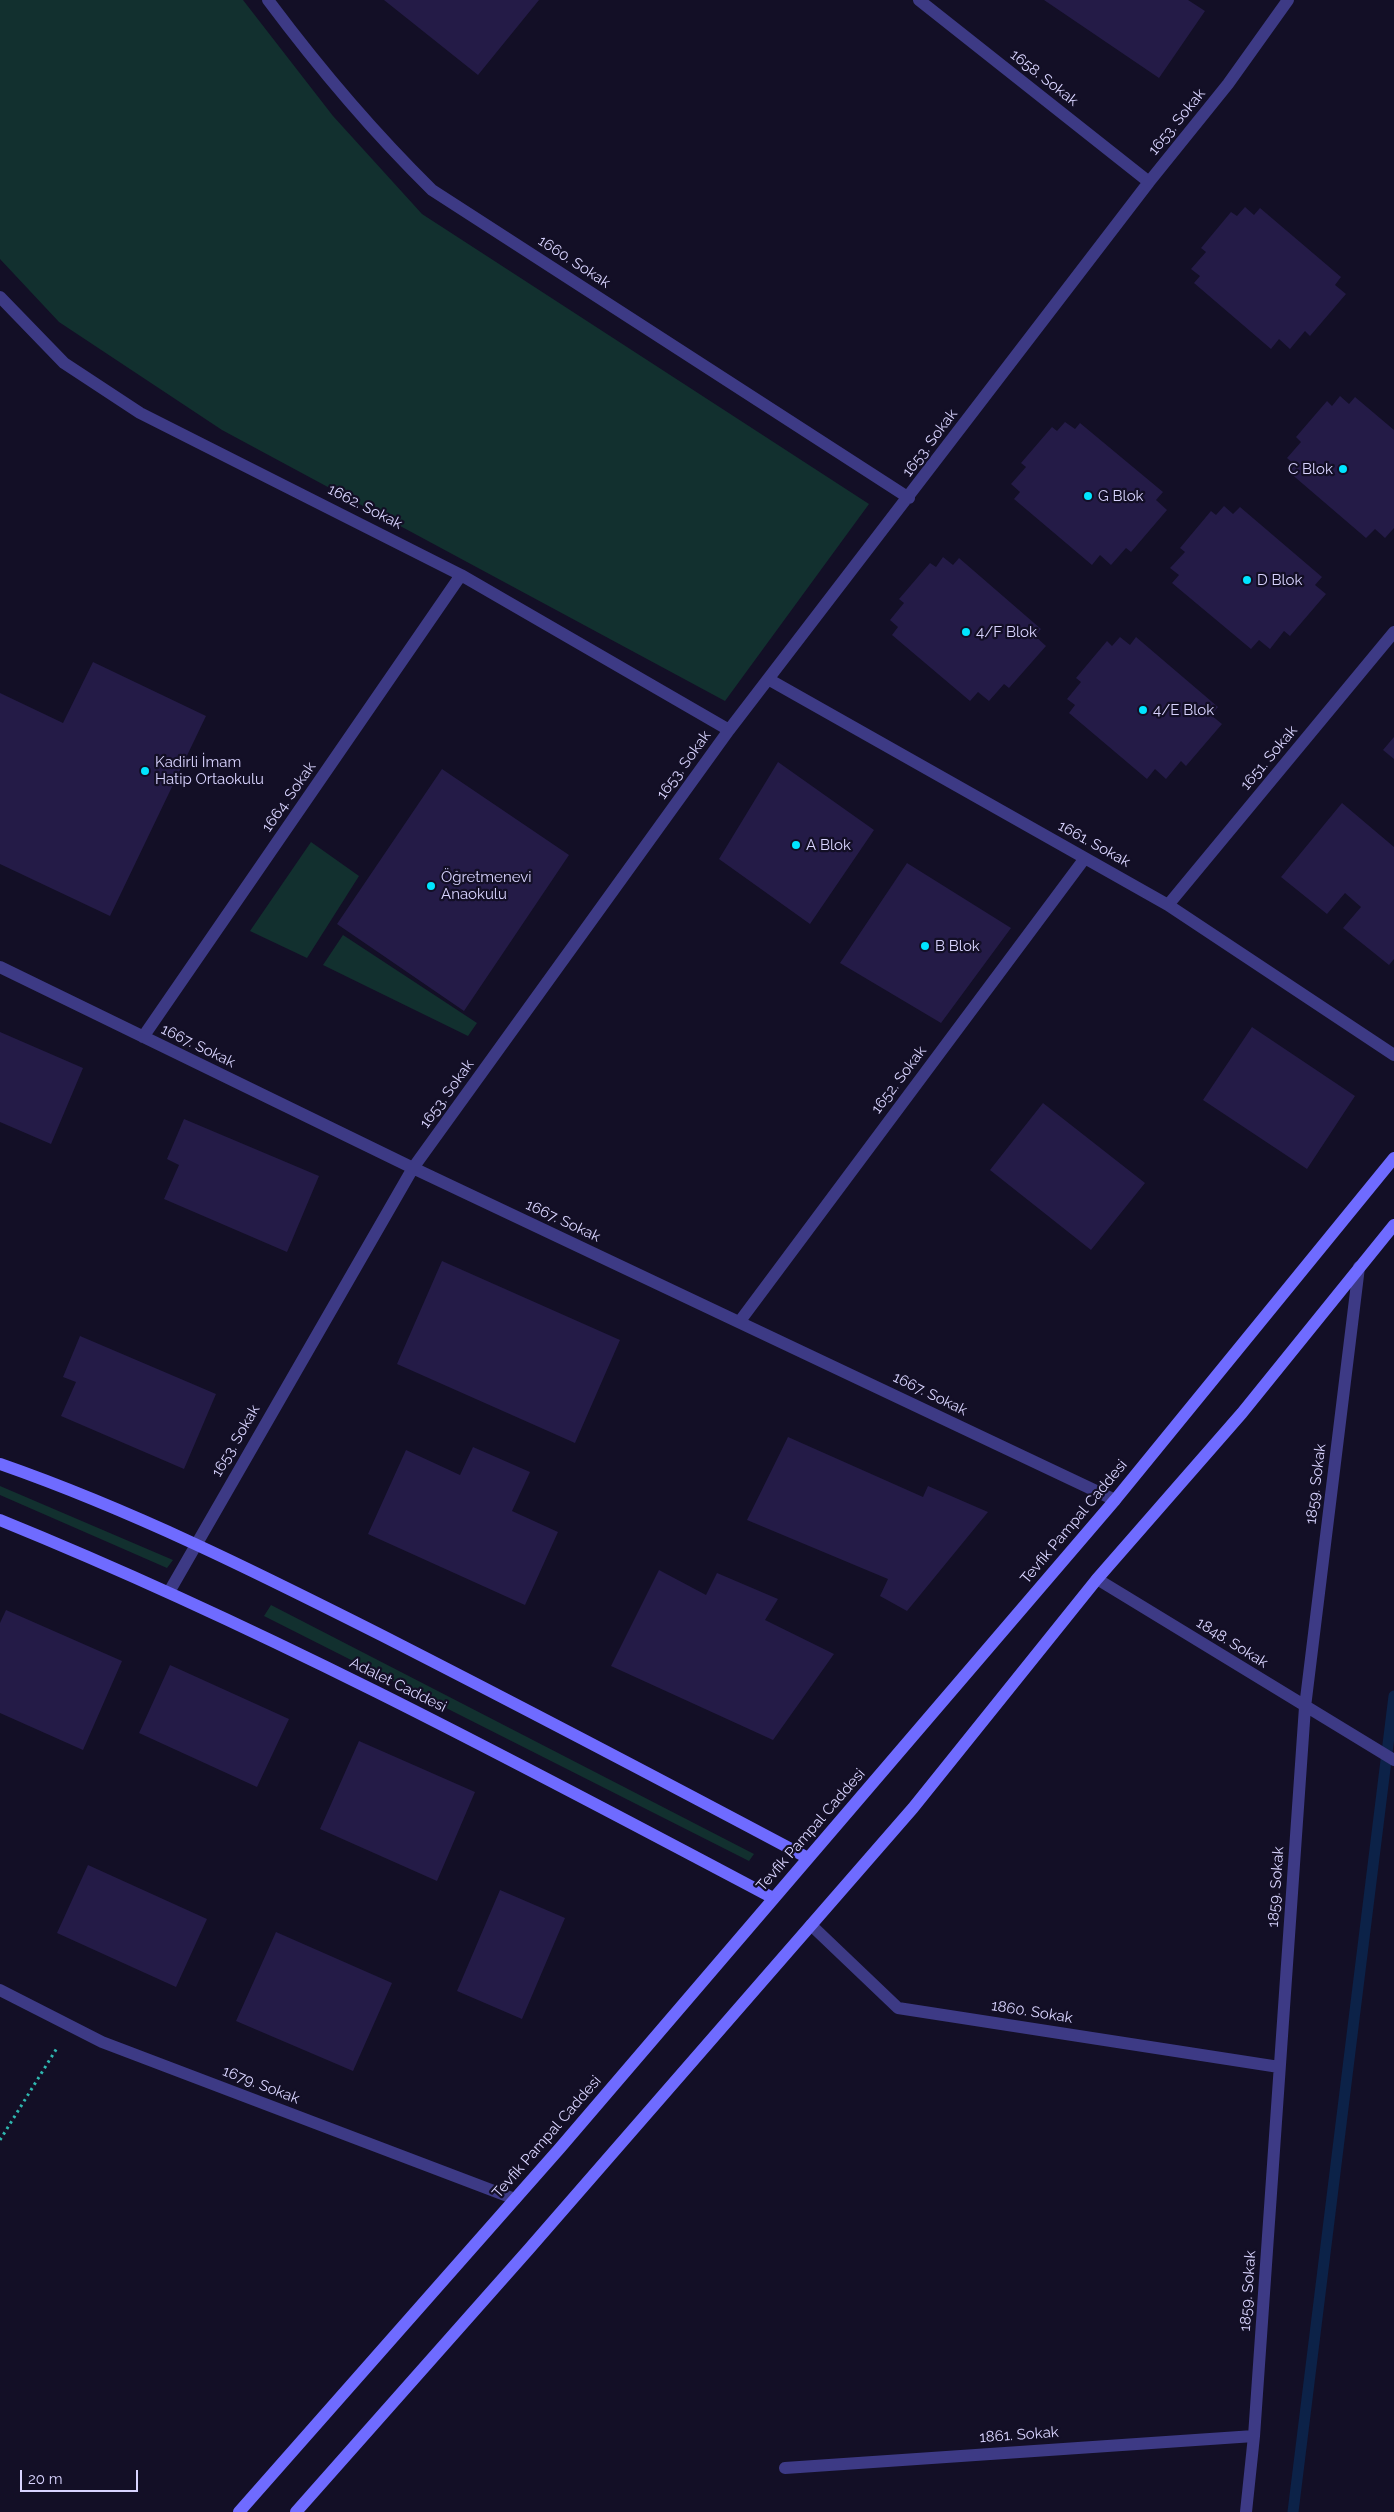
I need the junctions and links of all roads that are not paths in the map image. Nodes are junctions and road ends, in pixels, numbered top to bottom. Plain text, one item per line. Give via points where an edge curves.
1 (268, 0) edge
2 (919, 0) edge
3 (1288, 0) edge
4 (1149, 182) junction
5 (0, 297) edge
6 (908, 498) junction
7 (461, 575) junction
8 (1394, 632) edge
9 (768, 679) junction
10 (729, 730) junction
11 (1085, 858) junction
12 (1168, 904) junction
13 (0, 967) edge
14 (143, 1037) junction
15 (1394, 1055) edge
16 (1394, 1158) edge
17 (413, 1168) junction
18 (1394, 1225) edge
19 (1359, 1267) junction
20 (740, 1321) junction
21 (0, 1464) edge
22 (1115, 1500) junction
23 (0, 1520) edge
24 (194, 1545) junction
25 (1097, 1579) junction
26 (169, 1592) junction
27 (1305, 1706) junction
28 (1394, 1760) edge
29 (808, 1858) junction
30 (773, 1898) junction
31 (811, 1925) junction
32 (0, 1990) edge
33 (1279, 2067) junction
34 (515, 2199) junction
35 (1254, 2436) junction
36 (785, 2468) dead end
37 (239, 2512) edge
38 (296, 2512) edge
39 (1246, 2512) edge

1 - 6 street, 1660. Sokak via 384,142 432,190
2 - 4 street, 1658. Sokak
3 - 4 street, 1653. Sokak via 1228,84
4 - 6 street, 1653. Sokak
5 - 7 street, 1662. Sokak via 64,363 140,412
6 - 9 street, 1653. Sokak
7 - 10 street, 1662. Sokak
7 - 14 street, 1664. Sokak
8 - 12 street, 1651. Sokak
9 - 10 street, 1653. Sokak
9 - 11 street, 1661. Sokak
10 - 17 street, 1653. Sokak
11 - 12 street, 1661. Sokak
11 - 20 street, 1652. Sokak
12 - 15 street, 1661. Sokak
13 - 14 street, 1667. Sokak
14 - 17 street, 1667. Sokak
16 - 22 street, Tevfik Pampal Caddesi
17 - 20 street, 1667. Sokak
17 - 24 street, 1653. Sokak
18 - 19 street
19 - 25 street via 1242,1413
19 - 27 street, 1859. Sokak
20 - 22 street, 1667. Sokak
21 - 24 street
22 - 29 street, Tevfik Pampal Caddesi
23 - 26 street, Adalet Caddesi
24 - 26 street, 1653. Sokak
24 - 29 street via 556,1724
25 - 27 street, 1848. Sokak
25 - 31 street via 913,1808
26 - 30 street, Adalet Caddesi via 490,1748
27 - 28 street, 1848. Sokak
27 - 33 street, 1859. Sokak
29 - 30 street, Tevfik Pampal Caddesi
30 - 34 street, Tevfik Pampal Caddesi
31 - 33 street, 1860. Sokak via 898,2008
31 - 38 street
32 - 34 street, 1679. Sokak via 111,2046
33 - 35 street, 1859. Sokak
34 - 37 street, Tevfik Pampal Caddesi
35 - 36 street, 1861. Sokak
35 - 39 street, 1859. Sokak

